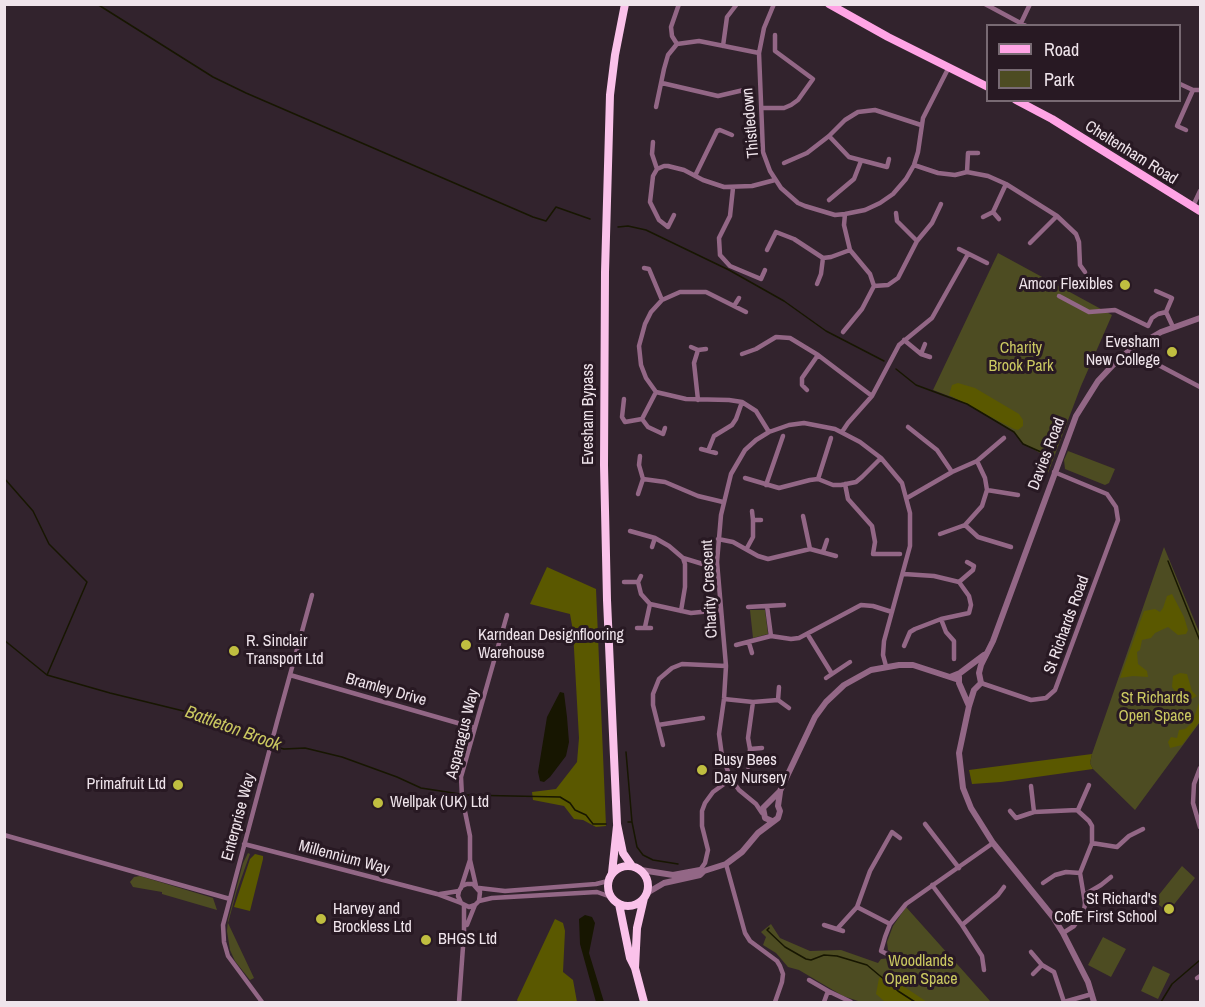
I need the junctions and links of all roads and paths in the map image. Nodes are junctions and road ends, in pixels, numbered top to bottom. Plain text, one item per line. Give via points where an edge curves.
1 (625, 4) edge
2 (679, 4) edge
3 (737, 4) edge
4 (774, 4) edge
5 (828, 4) edge
6 (985, 4) edge
7 (1030, 4) edge
8 (1024, 24) edge
9 (775, 35) dead end
10 (677, 44) junction
11 (723, 46) junction
12 (759, 53) junction
13 (949, 67) junction
14 (662, 82) junction
15 (1181, 85) edge
16 (986, 86) edge
17 (748, 89) dead end
18 (1193, 90) junction
19 (1200, 90) edge
20 (1020, 102) edge
21 (656, 107) dead end
22 (763, 108) junction
23 (1169, 123) dead end
24 (921, 125) junction
25 (1177, 126) junction
26 (1186, 130) dead end
27 (732, 135) dead end
28 (829, 136) junction
29 (653, 142) dead end
30 (978, 153) dead end
31 (889, 159) dead end
32 (861, 161) junction
33 (784, 163) dead end
34 (914, 165) junction
35 (657, 170) junction
36 (967, 172) junction
37 (695, 176) junction
38 (775, 180) junction
39 (1006, 184) junction
40 (733, 188) junction
41 (1200, 191) edge
42 (829, 200) dead end
43 (941, 204) dead end
44 (1197, 209) edge
45 (993, 212) junction
46 (896, 213) dead end
47 (845, 214) junction
48 (674, 216) dead end
49 (1057, 216) junction
50 (983, 217) dead end
51 (999, 219) dead end
52 (917, 241) junction
53 (1030, 243) dead end
54 (958, 249) dead end
55 (767, 250) dead end
56 (850, 250) junction
57 (968, 254) junction
58 (823, 258) junction
59 (987, 263) dead end
60 (644, 268) dead end
61 (765, 270) dead end
62 (1085, 272) dead end
63 (817, 284) dead end
64 (874, 286) junction
65 (1156, 291) dead end
66 (1059, 296) dead end
67 (739, 298) dead end
68 (662, 300) junction
69 (734, 306) junction
70 (746, 312) dead end
71 (1166, 312) junction
72 (1200, 318) edge
73 (1173, 327) junction
74 (843, 332) dead end
75 (904, 340) junction
76 (925, 344) dead end
77 (691, 347) dead end
78 (706, 349) dead end
79 (698, 350) junction
80 (1130, 350) junction
81 (742, 354) dead end
82 (921, 354) junction
83 (818, 355) junction
84 (930, 357) dead end
85 (1200, 387) edge
86 (807, 390) dead end
87 (656, 392) junction
88 (872, 396) junction
89 (624, 399) dead end
90 (698, 400) junction
91 (742, 402) junction
92 (642, 419) junction
93 (625, 422) junction
94 (908, 426) dead end
95 (665, 428) dead end
96 (623, 429) dead end
97 (769, 432) junction
98 (842, 432) junction
99 (783, 436) dead end
100 (831, 438) dead end
101 (1004, 438) dead end
102 (701, 449) dead end
103 (708, 451) junction
104 (716, 453) dead end
105 (640, 456) dead end
106 (881, 458) junction
107 (977, 461) junction
108 (952, 472) junction
109 (1054, 472) junction
110 (745, 478) dead end
111 (643, 479) junction
112 (818, 479) junction
113 (845, 484) junction
114 (766, 485) junction
115 (987, 490) junction
116 (639, 494) dead end
117 (1018, 495) dead end
118 (907, 498) junction
119 (723, 502) junction
120 (752, 511) dead end
121 (803, 516) dead end
122 (753, 520) junction
123 (761, 520) dead end
124 (965, 525) junction
125 (630, 531) dead end
126 (940, 534) dead end
127 (655, 538) junction
128 (718, 539) junction
129 (827, 540) dead end
130 (652, 547) dead end
131 (1011, 547) dead end
132 (747, 548) junction
133 (810, 549) junction
134 (824, 552) junction
135 (900, 554) dead end
136 (836, 556) dead end
137 (683, 558) junction
138 (966, 562) dead end
139 (706, 565) dead end
140 (904, 574) junction
141 (641, 576) dead end
142 (624, 582) dead end
143 (638, 582) junction
144 (959, 582) junction
145 (312, 595) dead end
146 (650, 604) junction
147 (784, 605) dead end
148 (767, 606) junction
149 (748, 607) dead end
150 (721, 610) junction
151 (681, 611) junction
152 (892, 612) junction
153 (507, 615) dead end
154 (941, 619) junction
155 (637, 628) dead end
156 (808, 635) junction
157 (771, 636) junction
158 (749, 643) junction
159 (736, 645) dead end
160 (904, 646) dead end
161 (752, 653) dead end
162 (984, 655) junction
163 (954, 659) dead end
164 (850, 662) dead end
165 (726, 666) junction
166 (886, 666) junction
167 (967, 668) junction
168 (979, 673) junction
169 (832, 674) junction
170 (290, 675) junction
171 (826, 678) dead end
172 (960, 680) junction
173 (981, 683) junction
174 (779, 687) dead end
175 (974, 690) junction
176 (724, 699) junction
177 (778, 700) junction
178 (753, 702) junction
179 (969, 705) junction
180 (789, 708) dead end
181 (703, 718) dead end
182 (694, 720) junction
183 (658, 725) junction
184 (475, 728) junction
185 (695, 729) dead end
186 (663, 745) dead end
187 (762, 748) dead end
188 (750, 749) junction
189 (748, 766) dead end
190 (1200, 768) edge
191 (731, 779) junction
192 (1089, 785) dead end
193 (1031, 786) dead end
194 (780, 791) junction
195 (756, 804) junction
196 (768, 804) junction
197 (778, 806) junction
198 (1078, 810) junction
199 (1010, 811) dead end
200 (1034, 812) junction
201 (763, 815) junction
202 (772, 821) junction
203 (617, 824) junction
204 (925, 824) dead end
205 (1200, 827) edge
206 (1143, 829) dead end
207 (758, 832) junction
208 (4, 834) edge
209 (900, 837) dead end
210 (993, 843) junction
211 (1092, 843) junction
212 (244, 844) junction
213 (470, 860) junction
214 (726, 864) junction
215 (636, 868) junction
216 (959, 868) junction
217 (702, 871) junction
218 (1080, 873) junction
219 (610, 877) junction
220 (1111, 877) dead end
221 (1043, 883) dead end
222 (932, 885) junction
223 (477, 887) junction
224 (1004, 887) dead end
225 (460, 889) junction
226 (437, 894) junction
227 (1084, 895) junction
228 (646, 896) junction
229 (611, 897) junction
230 (230, 899) junction
231 (479, 901) junction
232 (462, 904) junction
233 (619, 904) junction
234 (475, 905) junction
235 (857, 907) junction
236 (890, 924) junction
237 (824, 925) dead end
238 (962, 925) junction
239 (837, 928) junction
240 (843, 931) dead end
241 (464, 933) junction
242 (1063, 933) junction
243 (1031, 952) dead end
244 (889, 955) dead end
245 (1042, 965) junction
246 (635, 968) junction
247 (984, 970) dead end
248 (1033, 974) dead end
249 (809, 980) dead end
250 (828, 991) junction
251 (1092, 994) junction
252 (262, 1002) edge
253 (459, 1002) edge
254 (644, 1002) edge
255 (775, 1002) edge
256 (824, 1002) edge
257 (851, 1002) edge
258 (1064, 1002) edge
259 (1094, 1002) edge

1 - 203 highway, Evesham Bypass via 610,95 605,296 606,589
2 - 10 street via 671,27
3 - 11 street via 727,17
4 - 12 street, Thistledown
5 - 13 main road
6 - 8 street
7 - 8 street
9 - 22 street via 775,51 813,79 791,105
10 - 11 street
10 - 14 street via 668,56
11 - 12 street
12 - 22 street, Thistledown
13 - 16 main road
13 - 24 street, Thistledown
14 - 17 street via 718,96
14 - 21 street
15 - 18 street
18 - 19 street
18 - 25 street
20 - 44 main road, Cheltenham Road
22 - 38 street, Thistledown via 763,152
23 - 25 street
24 - 28 street via 870,110 852,115
24 - 34 street, Thistledown
25 - 26 street
27 - 37 street via 717,131
28 - 32 street via 849,157
28 - 33 street via 807,153
29 - 35 street
30 - 36 street via 968,153
31 - 32 street via 886,166
32 - 42 street via 854,179
34 - 36 street via 938,173
34 - 47 street, Thistledown via 894,194 873,206
35 - 37 street via 668,165
35 - 48 street via 649,193 653,211 668,227
36 - 39 street
37 - 40 street
38 - 40 street
38 - 47 street, Thistledown via 798,203 823,213
39 - 45 street
39 - 49 street
40 - 61 street via 730,216 719,238 720,255 730,266 761,279
41 - 44 street
43 - 52 street
45 - 50 street
45 - 51 street
46 - 52 street via 897,221
47 - 56 street
49 - 53 street
49 - 62 street via 1076,234 1080,265
52 - 64 street via 895,281
54 - 57 street
55 - 58 street via 776,232
56 - 58 street
56 - 64 street via 870,274
57 - 59 street
57 - 75 street via 932,318
58 - 63 street
60 - 68 street via 649,269
64 - 74 street
65 - 71 street via 1173,298
66 - 71 street via 1089,312 1115,310 1148,326 1152,318
67 - 69 street
68 - 69 street via 695,291
68 - 87 street via 647,318 639,346 643,372
69 - 70 street
71 - 73 street
72 - 73 street, Davies Road
73 - 80 street, Davies Road
75 - 82 street
75 - 88 street
76 - 82 street
77 - 79 street
78 - 79 street
79 - 90 street via 694,363
80 - 85 street
80 - 109 street, Davies Road via 1113,364 1085,400
81 - 83 street via 780,336
82 - 84 street
83 - 86 street via 802,378
83 - 88 street
87 - 90 street
87 - 92 street
88 - 98 street
89 - 93 street
90 - 91 street
91 - 97 street via 756,411
91 - 103 street via 732,425 714,436
92 - 93 street
92 - 95 street via 648,427 663,434
93 - 96 street
94 - 108 street via 937,450
97 - 98 street, Charity Crescent via 804,423
97 - 119 street, Charity Crescent via 740,457
98 - 106 street, Charity Crescent
99 - 114 street
100 - 112 street
101 - 107 street
102 - 103 street
103 - 104 street
105 - 111 street
106 - 113 street via 862,477
106 - 118 street, Charity Crescent via 896,474
107 - 108 street
107 - 115 street
108 - 118 street
109 - 162 street, Davies Road
109 - 173 street, St Richards Road via 1107,494 1118,514 1115,527 1055,690 1046,698 1031,700
110 - 114 street
111 - 116 street
111 - 119 street
112 - 113 street via 833,485
112 - 114 street via 778,488
113 - 135 street via 848,499 872,526 873,554
115 - 117 street
115 - 124 street via 980,510
118 - 140 street, Charity Crescent via 910,546
119 - 128 street, Charity Crescent
120 - 122 street
121 - 133 street
122 - 123 street
122 - 132 street via 753,537
124 - 126 street
124 - 131 street via 978,537
125 - 127 street
127 - 130 street
127 - 137 street
128 - 132 street
128 - 150 street, Charity Crescent
129 - 134 street
132 - 133 street via 768,559
133 - 134 street
134 - 136 street
137 - 139 street
137 - 151 street via 686,564
138 - 144 street via 974,566 973,570
140 - 144 street
140 - 152 street, Charity Crescent
141 - 143 street
142 - 143 street
143 - 146 street via 641,594
144 - 154 street via 971,600 971,611
145 - 170 street, Enterprise Way
146 - 151 street
146 - 155 street via 648,628
147 - 148 street
148 - 149 street
148 - 157 street
150 - 151 street
150 - 165 street, Charity Crescent
152 - 156 street via 856,606
152 - 166 street, Charity Crescent via 884,641
153 - 184 street, Asparagus Way
154 - 160 street via 910,632
154 - 163 street via 954,641
156 - 157 street via 791,639
156 - 169 street
157 - 158 street
158 - 159 street
158 - 161 street
162 - 167 street, Davies Road
162 - 168 street, Davies Road
164 - 169 street
165 - 176 street, Charity Crescent
165 - 183 street via 682,664 664,674 653,694
166 - 172 street, Davies Road via 913,665
166 - 194 street via 856,677 826,702
167 - 168 street
167 - 172 street, Davies Road
168 - 173 street, Davies Road
169 - 171 street
170 - 184 street, Bramley Drive
170 - 212 street, Enterprise Way
172 - 175 street via 968,690
172 - 179 street
173 - 175 street
174 - 177 street
175 - 179 street
176 - 178 street
176 - 191 street, Charity Crescent via 719,742
177 - 178 street
177 - 180 street
178 - 188 street
179 - 210 street via 959,753 963,788
181 - 182 street
182 - 183 street
182 - 185 street
183 - 186 street
184 - 213 street, Asparagus Way via 461,777
187 - 188 street
188 - 189 street
190 - 205 street via 1193,794
191 - 195 street, Charity Crescent
191 - 217 street via 708,796 702,811 708,855
192 - 198 street
193 - 200 street
194 - 196 street
194 - 197 street
195 - 196 street
195 - 201 street, Charity Crescent
196 - 197 street
196 - 201 street
197 - 202 street via 780,816
198 - 200 street
198 - 211 street via 1092,826
199 - 200 street via 1016,819
201 - 202 street
201 - 207 street
202 - 207 street
203 - 215 highway, Evesham Bypass via 623,853
203 - 219 highway, Evesham Bypass
204 - 216 street
206 - 211 street via 1117,847
207 - 214 street
208 - 230 street
209 - 235 street via 892,832 870,871
210 - 216 street
210 - 242 street
211 - 218 street
212 - 226 street, Millennium Way
212 - 230 street, Enterprise Way
213 - 223 street, Asparagus Way
213 - 225 street, Asparagus Way
214 - 217 street
214 - 255 street via 746,933 773,958 783,974
215 - 217 street via 673,874
215 - 219 highway via 622,866
215 - 228 highway via 648,882
216 - 222 street
217 - 228 street via 700,875 664,883
218 - 221 street via 1066,872
218 - 227 street
219 - 223 street, Millennium Way via 596,884 505,891
219 - 229 highway via 607,886
220 - 227 street
222 - 236 street via 907,903
222 - 238 street
223 - 225 street, Millennium Way via 467,884
223 - 231 street
224 - 238 street
225 - 226 street, Millennium Way
225 - 232 street
226 - 232 street, Millennium Way
227 - 242 street via 1080,917
228 - 233 highway via 635,905
228 - 246 highway via 637,928
229 - 231 street via 597,892
229 - 233 highway
230 - 252 street, Enterprise Way via 223,925 228,956
231 - 234 street
232 - 234 street, Millennium Way
232 - 241 street
233 - 246 highway
234 - 241 street
235 - 236 street
235 - 239 street
236 - 244 street via 880,951
237 - 239 street
238 - 247 street via 982,956
239 - 240 street
241 - 253 street
242 - 251 street
243 - 245 street
245 - 248 street
245 - 258 street via 1054,972
246 - 254 highway
249 - 250 street
250 - 256 street
250 - 257 street
251 - 258 street
251 - 259 street

